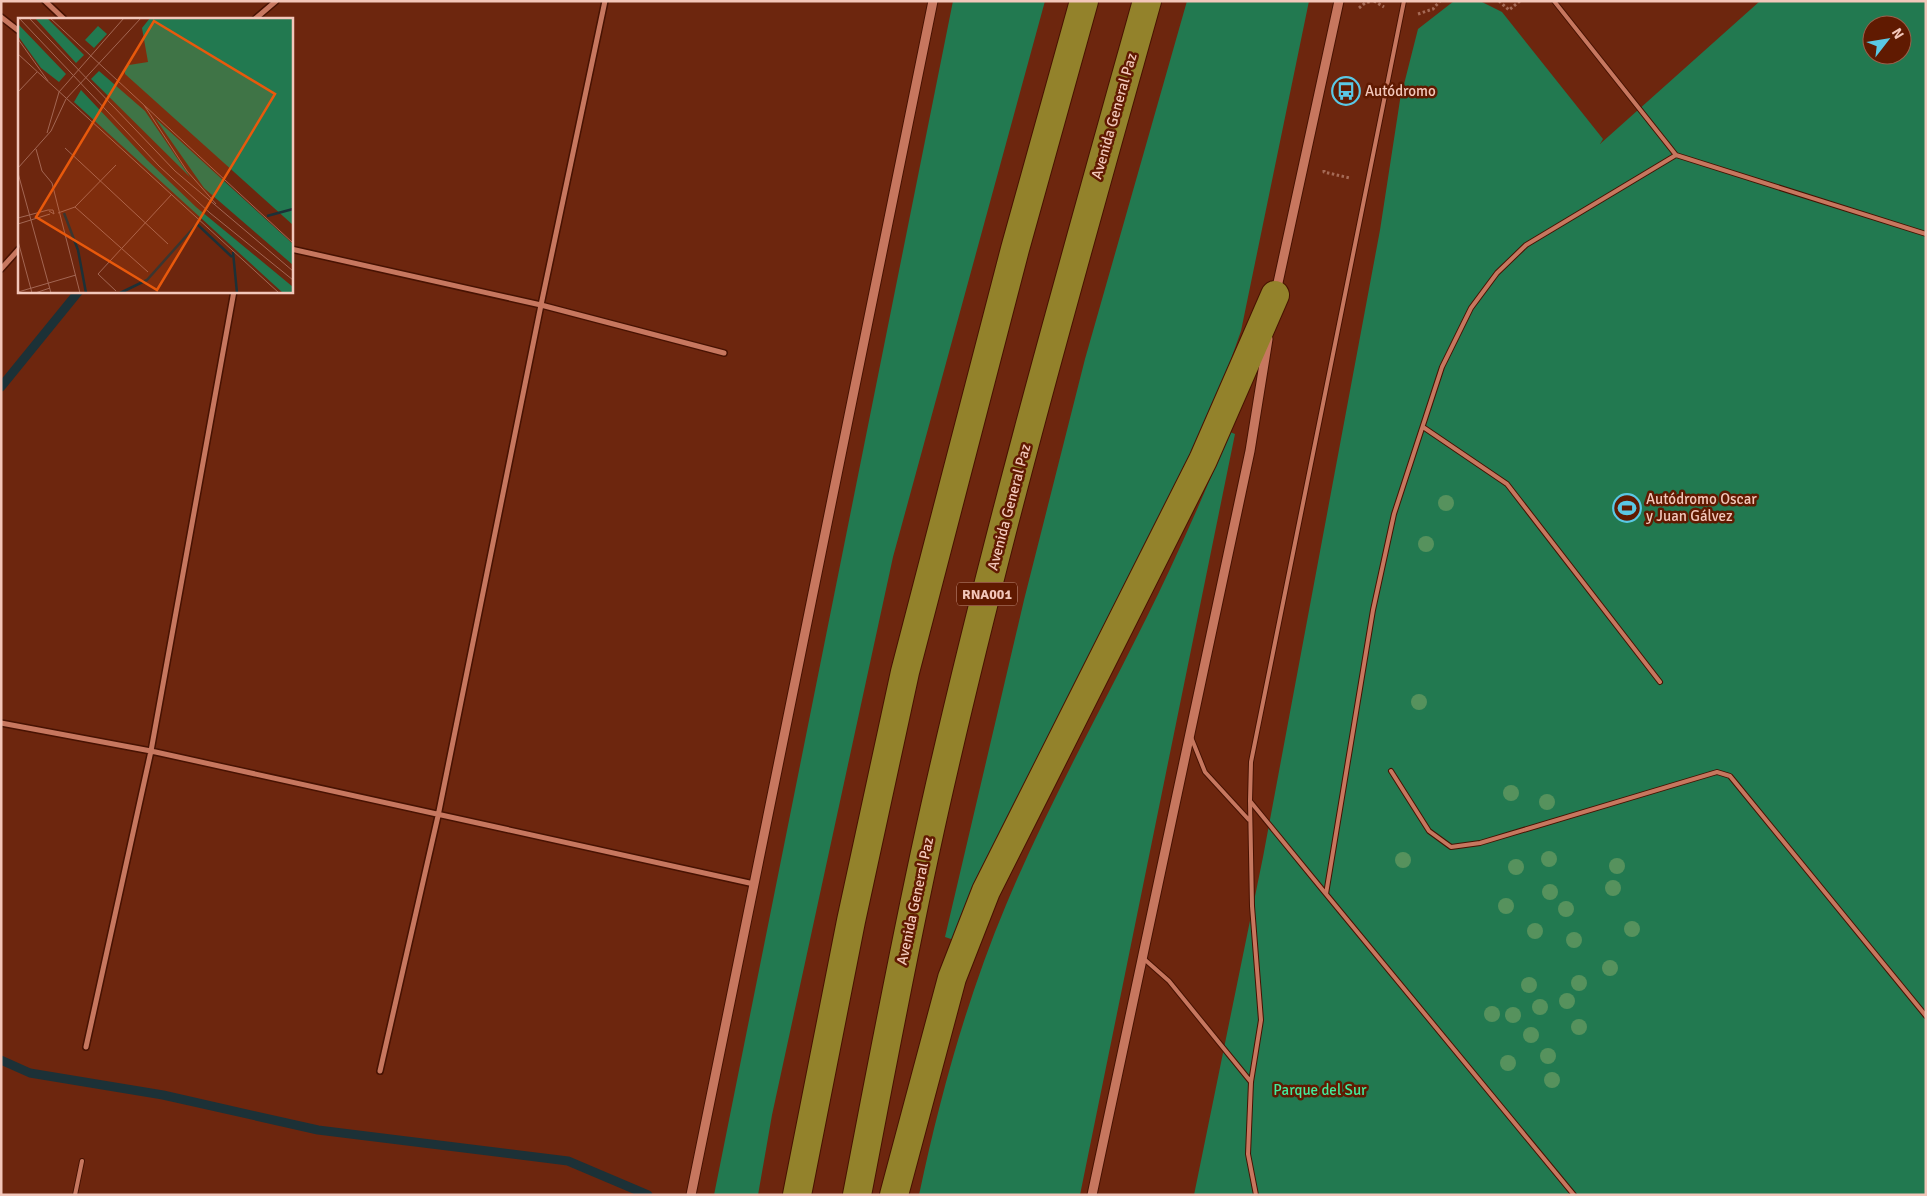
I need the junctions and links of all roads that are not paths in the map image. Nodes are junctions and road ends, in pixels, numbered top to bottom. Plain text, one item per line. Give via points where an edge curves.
1 (46, 1) edge
2 (276, 1) edge
3 (606, 1) edge
4 (933, 1) edge
5 (1084, 1) edge
6 (1147, 1) edge
7 (1339, 1) edge
8 (1404, 1) edge
9 (1554, 1) edge
10 (1, 17) edge
11 (63, 18) edge
12 (256, 18) edge
13 (18, 30) edge
14 (1676, 155) junction
15 (1926, 234) edge
16 (292, 249) edge
17 (18, 250) edge
18 (1, 270) edge
19 (234, 292) edge
20 (1275, 295) junction
21 (541, 305) junction
22 (724, 352) dead end
23 (1423, 427) junction
24 (1660, 682) dead end
25 (1, 723) edge
26 (1190, 732) junction
27 (151, 751) junction
28 (1391, 771) dead end
29 (1250, 801) junction
30 (438, 816) junction
31 (1249, 820) junction
32 (754, 884) junction
33 (1326, 894) junction
34 (1141, 957) junction
35 (1926, 1016) edge
36 (86, 1047) dead end
37 (380, 1071) dead end
38 (1251, 1082) junction
39 (82, 1161) dead end
40 (75, 1195) edge
41 (691, 1195) edge
42 (797, 1195) edge
43 (857, 1195) edge
44 (894, 1195) edge
45 (1092, 1195) edge
46 (1256, 1195) edge
47 (1574, 1195) edge

1 - 11 street
2 - 12 street
3 - 21 street
4 - 32 street
5 - 42 highway via 1014,249 905,672
6 - 43 highway, Avenida General Paz / RNA001 via 1064,296 986,596 933,815
7 - 20 street
8 - 29 lane via 1251,762
9 - 14 lane
10 - 13 street
14 - 15 lane
14 - 23 lane via 1526,244 1497,273 1471,308 1446,359
16 - 21 street
17 - 18 street
19 - 27 street
20 - 26 street via 1250,451
20 - 44 highway via 1203,460 986,892 952,978
21 - 22 street
21 - 30 street
23 - 24 lane via 1507,484
23 - 33 lane via 1394,514 1373,610
25 - 27 street
26 - 31 lane via 1205,772
26 - 34 street
27 - 30 street
27 - 36 street
28 - 35 lane via 1429,832 1451,847 1480,843 1717,772 1730,776
29 - 31 lane
29 - 33 lane
30 - 32 street
30 - 37 street
31 - 38 lane via 1261,1020
32 - 41 street
33 - 47 lane
34 - 38 lane via 1169,981
34 - 45 street
38 - 46 lane via 1248,1154
39 - 40 lane

